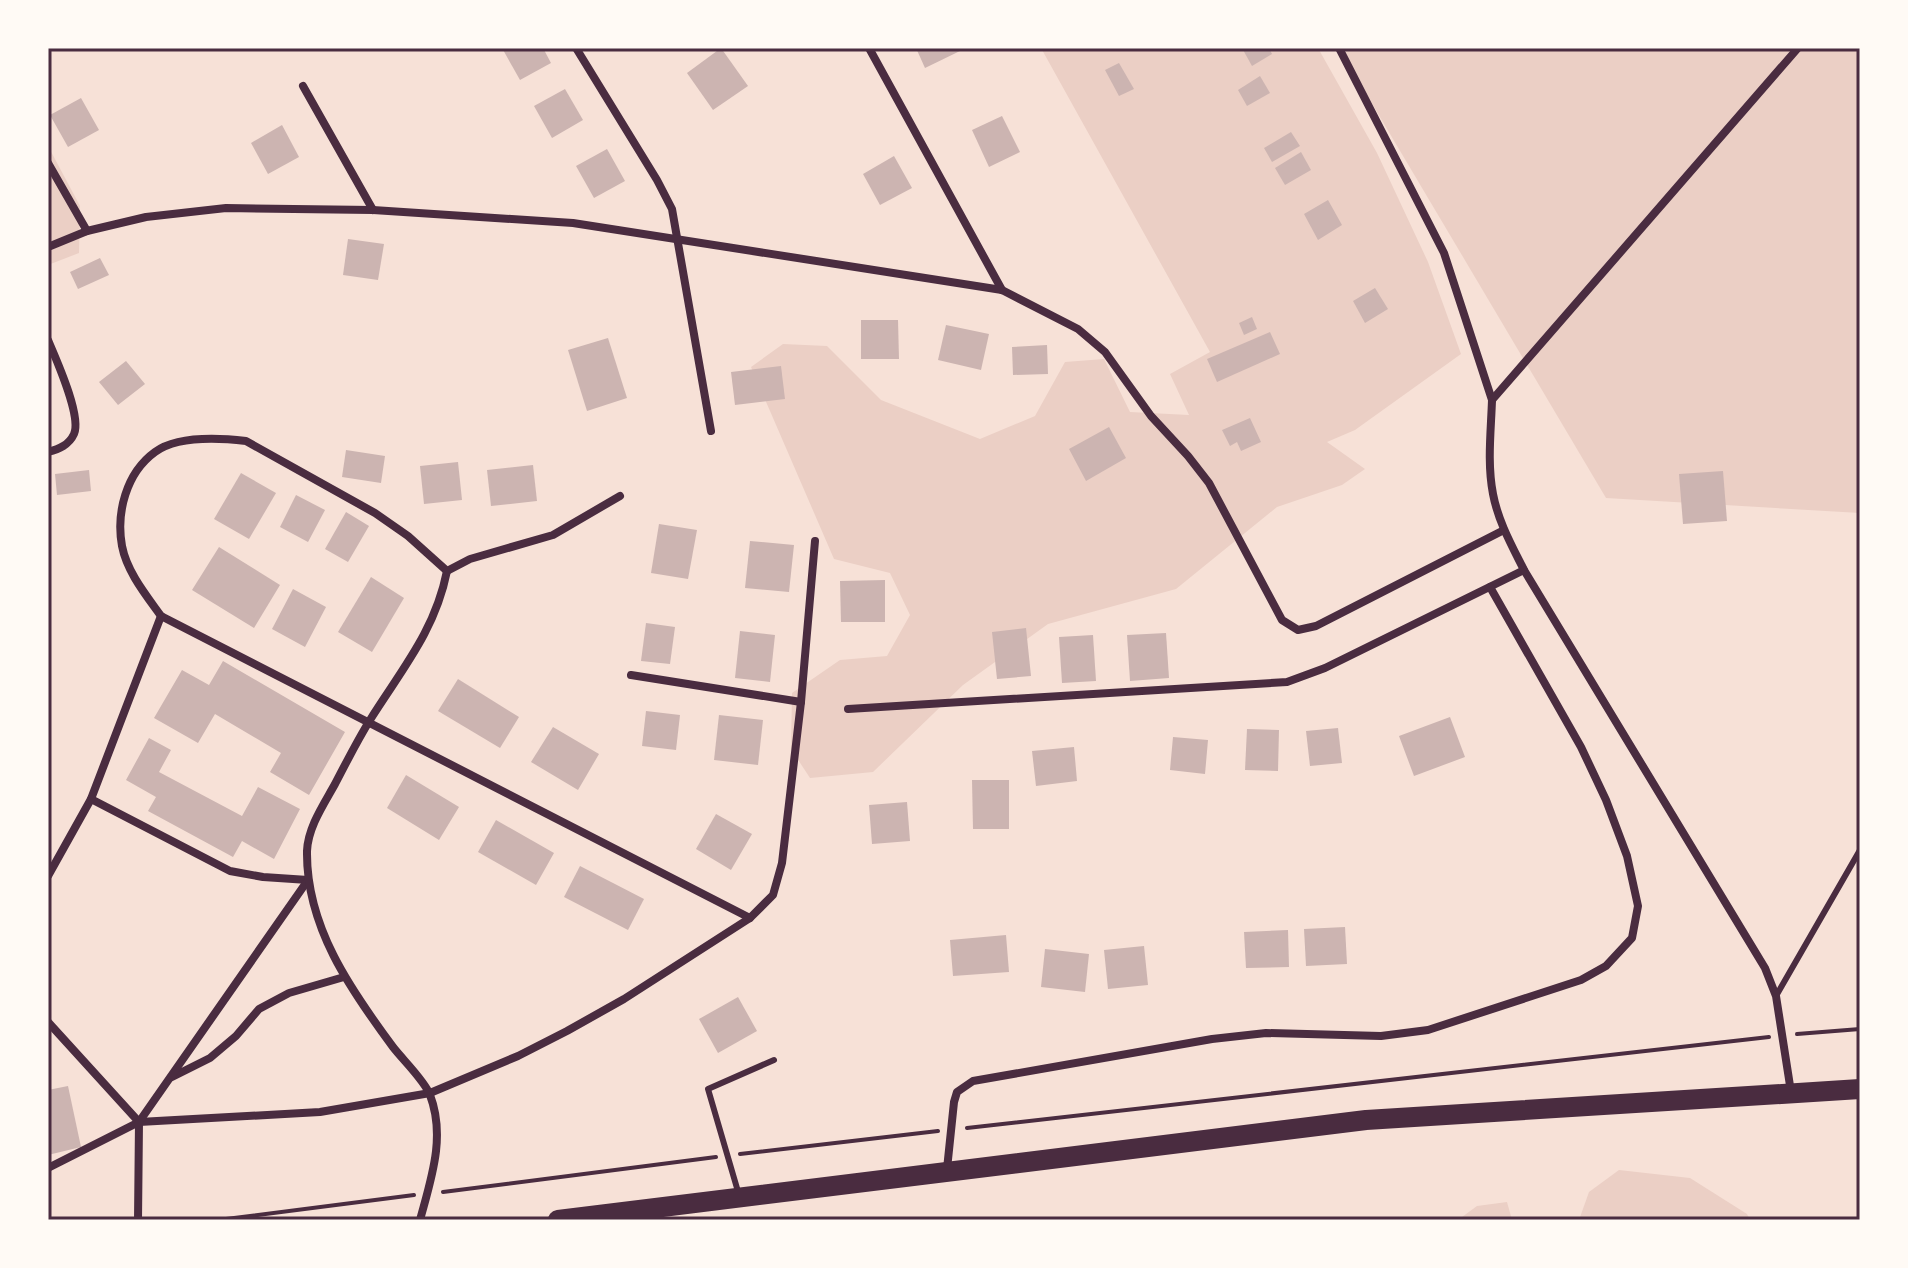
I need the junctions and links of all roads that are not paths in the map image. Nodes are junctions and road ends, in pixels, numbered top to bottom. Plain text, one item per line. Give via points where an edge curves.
1 (576, 48) edge
2 (869, 48) edge
3 (1339, 48) edge
4 (1798, 48) edge
5 (303, 86) dead end
6 (48, 163) edge
7 (373, 210) junction
8 (87, 231) junction
9 (679, 240) junction
10 (48, 247) edge
11 (1002, 290) junction
12 (48, 340) edge
13 (1492, 400) junction
14 (711, 431) dead end
15 (48, 452) edge
16 (620, 496) dead end
17 (1504, 530) junction
18 (815, 541) dead end
19 (1524, 570) junction
20 (447, 571) junction
21 (1490, 587) junction
22 (161, 616) junction
23 (631, 675) dead end
24 (801, 702) junction
25 (848, 709) dead end
26 (369, 723) junction
27 (91, 799) junction
28 (1860, 850) edge
29 (48, 876) edge
30 (308, 880) junction
31 (750, 918) junction
32 (344, 977) junction
33 (1776, 996) junction
34 (48, 1022) edge
35 (774, 1060) dead end
36 (170, 1078) junction
37 (1860, 1089) edge
38 (430, 1093) junction
39 (1791, 1093) junction
40 (139, 1122) junction
41 (48, 1168) edge
42 (947, 1174) junction
43 (740, 1198) junction
44 (138, 1220) edge
45 (420, 1220) edge
46 (558, 1220) edge

1 - 9 street via 657,180 672,209
2 - 11 street
3 - 13 street via 1444,253
4 - 13 street
5 - 7 street
6 - 8 street
7 - 8 street via 226,208 146,217
7 - 9 street via 573,223
8 - 10 street
9 - 11 street
9 - 14 street
11 - 17 street via 1078,329 1105,352 1209,483 1282,620 1298,630 1316,626
12 - 15 street via 75,432 64,447
13 - 17 street via 1493,495
16 - 20 street via 553,535
17 - 19 street
18 - 24 street
19 - 21 street
19 - 33 street via 1751,941
20 - 22 street via 375,513 246,441 188,441 156,452 133,476 119,513 122,549
20 - 26 street via 429,630
21 - 25 street via 1287,682
21 - 42 street via 1606,800 1638,906 1632,938 1606,966 1581,980 1428,1030 1381,1036 1266,1033 1212,1039 973,1081 957,1092
22 - 26 street
22 - 27 street
23 - 24 street
24 - 31 street via 782,863 773,895
26 - 30 street via 317,815 307,846
26 - 31 street
27 - 29 street
27 - 30 street via 230,871
28 - 33 lane
30 - 32 street via 320,925
30 - 36 street
31 - 38 street via 567,1031
32 - 36 street via 289,993 259,1009 210,1058
32 - 38 street
33 - 39 street
34 - 40 street
35 - 43 lane via 708,1089
36 - 40 street
37 - 39 main road
38 - 40 street via 320,1112
38 - 45 street via 438,1138
39 - 42 main road via 1366,1120
40 - 41 street
40 - 44 street
42 - 43 main road
43 - 46 main road

